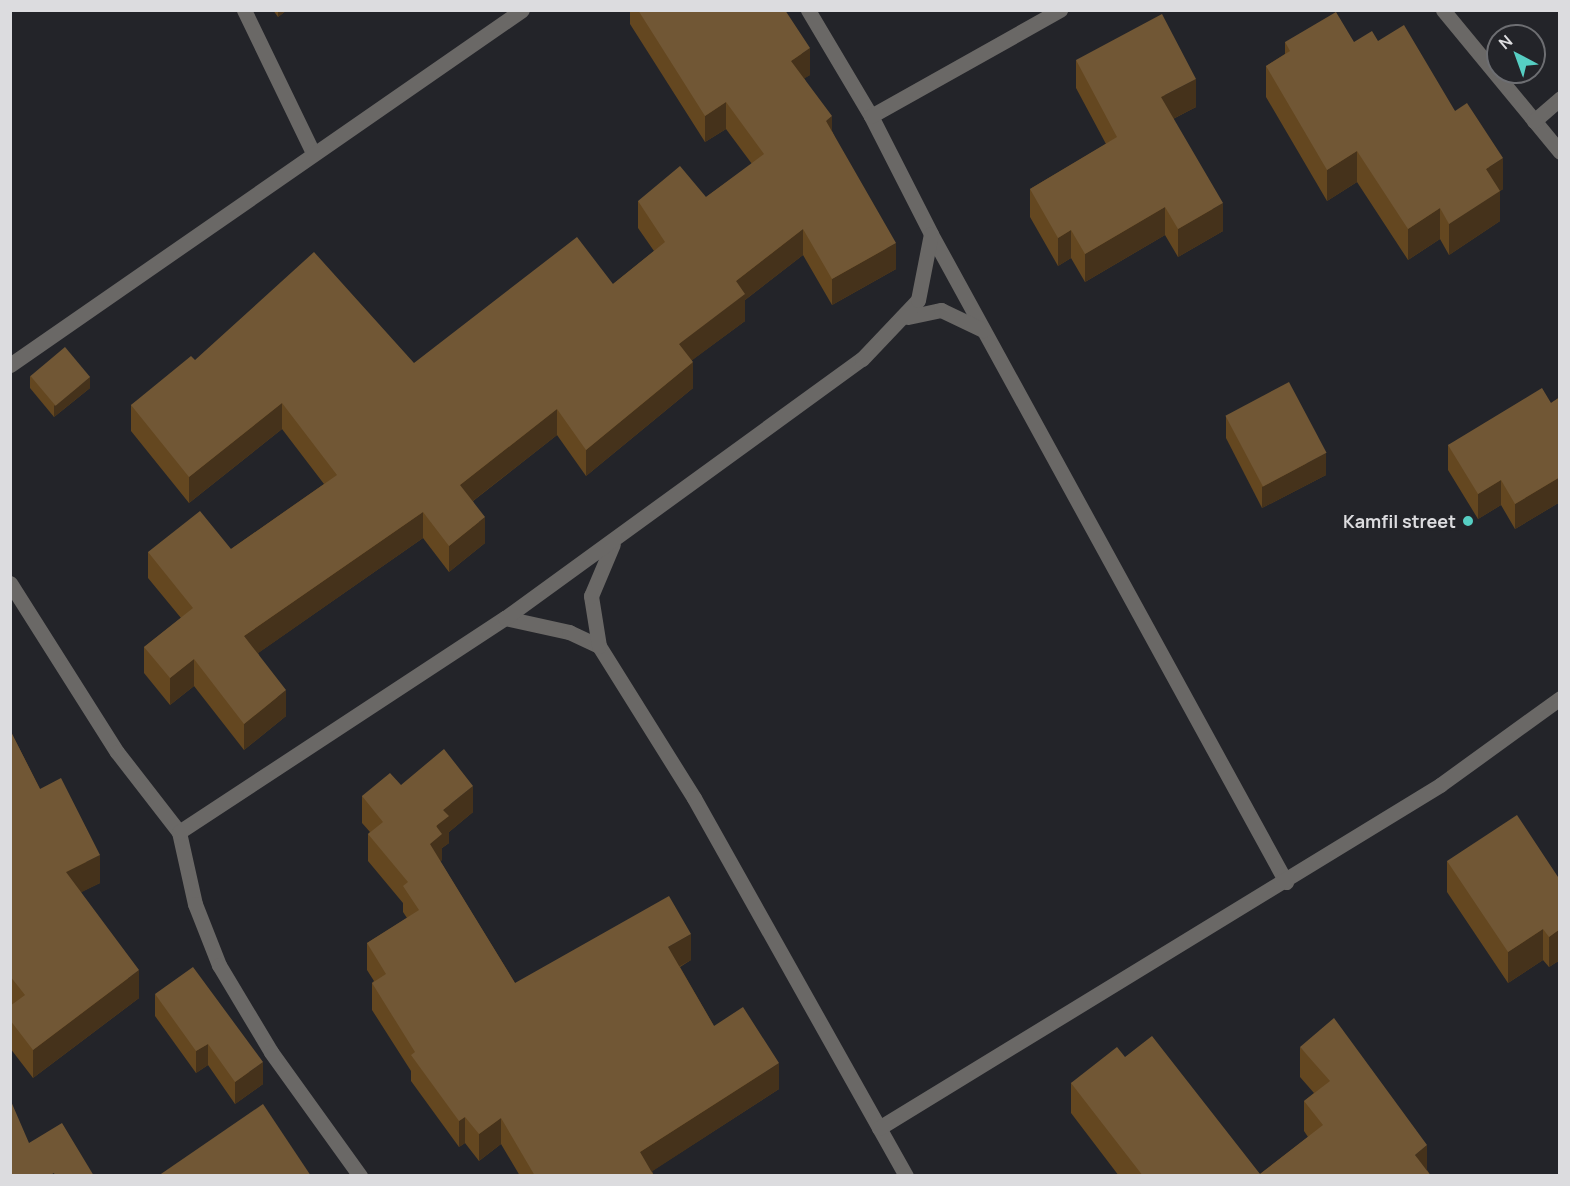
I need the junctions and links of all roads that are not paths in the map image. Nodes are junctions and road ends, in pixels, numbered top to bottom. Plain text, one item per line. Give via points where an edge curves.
1 (244, 10) edge
2 (522, 10) edge
3 (808, 10) edge
4 (1060, 10) edge
5 (1443, 10) edge
6 (1560, 98) edge
7 (872, 116) junction
8 (1534, 121) junction
9 (1560, 152) edge
10 (313, 153) junction
11 (931, 234) junction
12 (908, 317) junction
13 (984, 330) junction
14 (10, 365) edge
15 (617, 538) junction
16 (10, 583) edge
17 (10, 603) edge
18 (28, 610) junction
19 (505, 618) junction
20 (599, 646) junction
21 (1560, 698) edge
22 (179, 832) junction
23 (1286, 882) junction
24 (879, 1128) junction
25 (360, 1176) edge
26 (906, 1176) edge

1 - 10 street
2 - 10 street
3 - 7 street
4 - 7 street
5 - 8 street
6 - 8 street
7 - 11 street
8 - 9 street
10 - 14 street
11 - 12 street via 925,277
11 - 13 street
12 - 13 street via 941,310
12 - 15 street via 862,359
13 - 23 street
15 - 19 street
15 - 20 street via 600,566 591,596
16 - 18 street
17 - 18 street
18 - 22 street via 117,752
19 - 20 street via 569,632
19 - 22 street
20 - 24 street via 694,798
21 - 23 street via 1440,785
22 - 25 street via 195,904 219,965 271,1052
23 - 24 street
24 - 26 street

